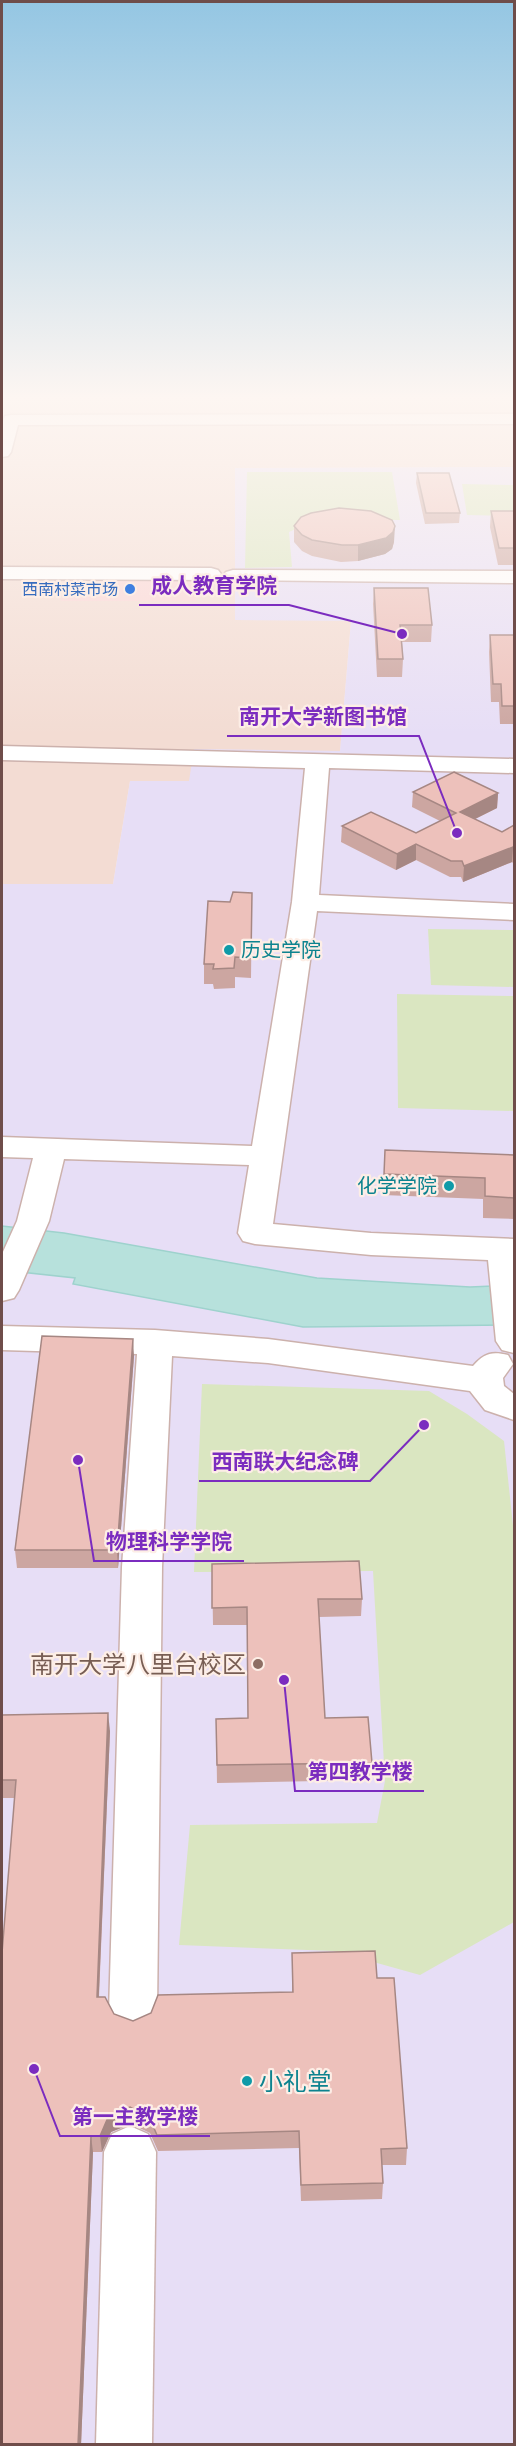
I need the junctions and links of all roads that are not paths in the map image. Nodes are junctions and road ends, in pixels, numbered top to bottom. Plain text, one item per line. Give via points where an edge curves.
1 (2, 573) edge
2 (211, 574) dead end
3 (233, 576) dead end
4 (514, 577) edge
5 (2, 753) edge
6 (318, 761) junction
7 (514, 766) edge
8 (305, 902) junction
9 (514, 912) edge
10 (2, 1147) edge
11 (51, 1148) junction
12 (266, 1156) junction
13 (508, 1260) edge
14 (4, 1285) edge
15 (2, 1338) edge
16 (154, 1342) junction
17 (514, 1344) edge
18 (485, 1380) junction
19 (514, 1407) edge
20 (133, 2013) dead end
21 (130, 2152) dead end
22 (124, 2445) edge

1 - 2 street
3 - 4 street
5 - 6 street
6 - 7 street
6 - 8 street
8 - 9 street
8 - 12 street
10 - 11 street
11 - 12 street
11 - 14 street via 33,1221
12 - 13 street via 255,1233
13 - 17 street
15 - 16 street
16 - 18 street via 268,1351
16 - 20 street via 142,1567
17 - 18 street via 489,1369
18 - 19 street via 492,1397
21 - 22 street

